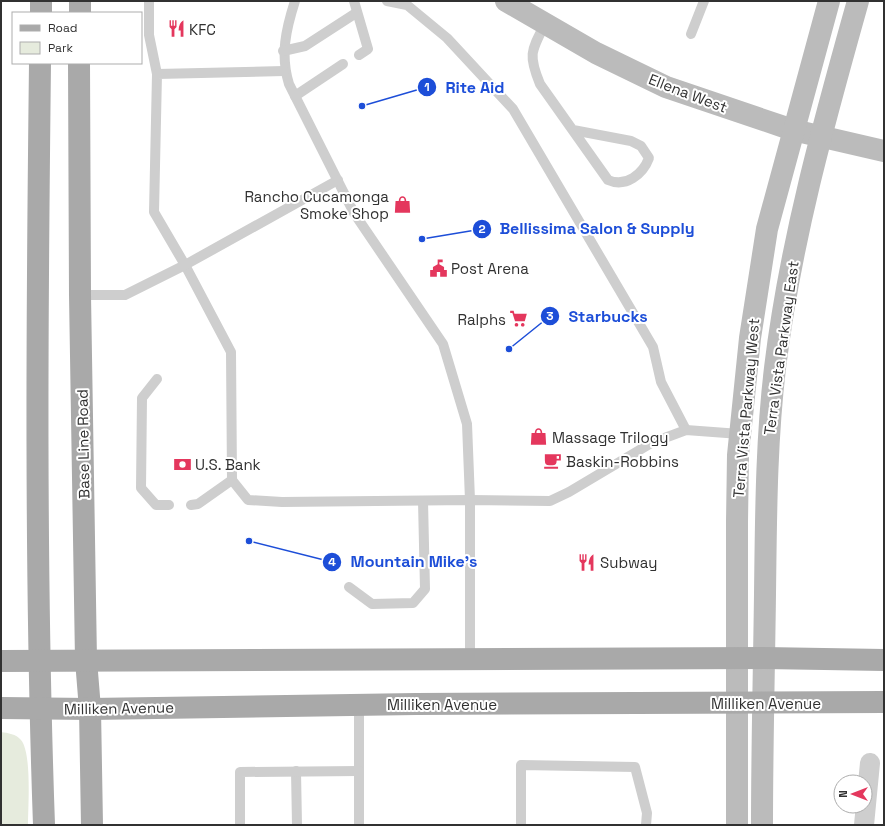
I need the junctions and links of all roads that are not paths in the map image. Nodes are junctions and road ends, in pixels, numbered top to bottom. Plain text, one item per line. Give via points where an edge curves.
1 (41, 1) edge
2 (80, 1) edge
3 (149, 1) edge
4 (295, 1) edge
5 (354, 1) edge
6 (387, 1) edge
7 (506, 1) edge
8 (704, 1) edge
9 (829, 1) edge
10 (858, 1) edge
11 (408, 3) edge
12 (41, 12) edge
13 (80, 12) edge
14 (356, 13) junction
15 (545, 24) junction
16 (690, 34) dead end
17 (283, 51) junction
18 (359, 54) dead end
19 (40, 64) edge
20 (79, 64) edge
21 (343, 64) dead end
22 (284, 71) junction
23 (157, 74) junction
24 (295, 96) junction
25 (573, 130) junction
26 (793, 130) junction
27 (820, 136) junction
28 (884, 151) edge
29 (338, 180) junction
30 (185, 265) junction
31 (80, 295) junction
32 (157, 379) dead end
33 (686, 430) junction
34 (740, 434) junction
35 (232, 480) junction
36 (423, 500) junction
37 (470, 500) junction
38 (169, 505) dead end
39 (191, 505) dead end
40 (349, 587) dead end
41 (764, 658) junction
42 (737, 659) junction
43 (86, 660) junction
44 (884, 660) edge
45 (1, 661) edge
46 (39, 661) junction
47 (470, 661) junction
48 (884, 702) edge
49 (736, 703) junction
50 (762, 703) junction
51 (359, 705) junction
52 (1, 708) edge
53 (40, 708) junction
54 (90, 709) junction
55 (870, 764) dead end
56 (296, 771) junction
57 (359, 771) junction
58 (44, 825) edge
59 (92, 825) edge
60 (240, 825) edge
61 (297, 825) edge
62 (360, 825) edge
63 (521, 825) edge
64 (646, 825) edge
65 (737, 825) edge
66 (762, 825) edge
67 (864, 825) edge

1 - 12 main road
2 - 13 main road
3 - 23 lane via 149,36
4 - 17 lane
5 - 14 lane
6 - 11 lane
7 - 15 street, Ellena West
8 - 16 lane
9 - 26 street, Terra Vista Parkway West
10 - 27 street, Terra Vista Parkway East
11 - 33 lane via 447,38 513,108 653,347 661,382
14 - 17 lane via 305,46
14 - 18 lane via 368,49
15 - 25 lane via 533,46 533,67 540,84
15 - 26 street, Ellena West via 596,53 666,87
17 - 22 lane
19 - 46 main road
20 - 31 main road, Base Line Road
21 - 24 lane
22 - 23 lane
22 - 24 lane
23 - 30 lane via 154,212
24 - 29 lane
25 - 25 lane via 608,180 624,183 645,168 649,158 641,146 631,141
26 - 27 street, Ellena West
26 - 34 street, Terra Vista Parkway West via 767,229 750,338
27 - 28 street, Ellena West
27 - 41 street, Terra Vista Parkway East via 786,291 771,409 767,454
29 - 30 lane
29 - 37 lane via 354,213 443,344 468,424
30 - 31 lane via 125,295
30 - 35 lane via 231,352
31 - 43 main road, Base Line Road
32 - 38 lane via 142,398 141,488 156,505
33 - 34 lane
33 - 37 lane via 653,442 550,501
34 - 42 street, Terra Vista Parkway West
35 - 36 lane via 248,500
35 - 39 lane via 198,504
36 - 37 lane
36 - 40 lane via 425,589 413,603 372,604
37 - 47 lane
41 - 42 main road
41 - 44 main road
41 - 50 street, Terra Vista Parkway East
42 - 47 main road
42 - 49 street, Terra Vista Parkway West
43 - 46 main road
43 - 47 main road
43 - 54 main road, Base Line Road
45 - 46 main road
46 - 53 main road
48 - 50 main road, Milliken Avenue
49 - 50 main road, Milliken Avenue
49 - 51 main road, Milliken Avenue
49 - 65 street, Terra Vista Parkway West
50 - 66 street
51 - 54 main road, Milliken Avenue
51 - 57 lane
52 - 53 main road, Milliken Avenue
53 - 54 main road, Milliken Avenue
53 - 58 main road
54 - 59 main road, Base Line Road
55 - 67 street
56 - 57 lane
56 - 60 lane via 240,772
56 - 61 lane
57 - 62 lane
63 - 64 lane via 521,765 635,767 647,813

